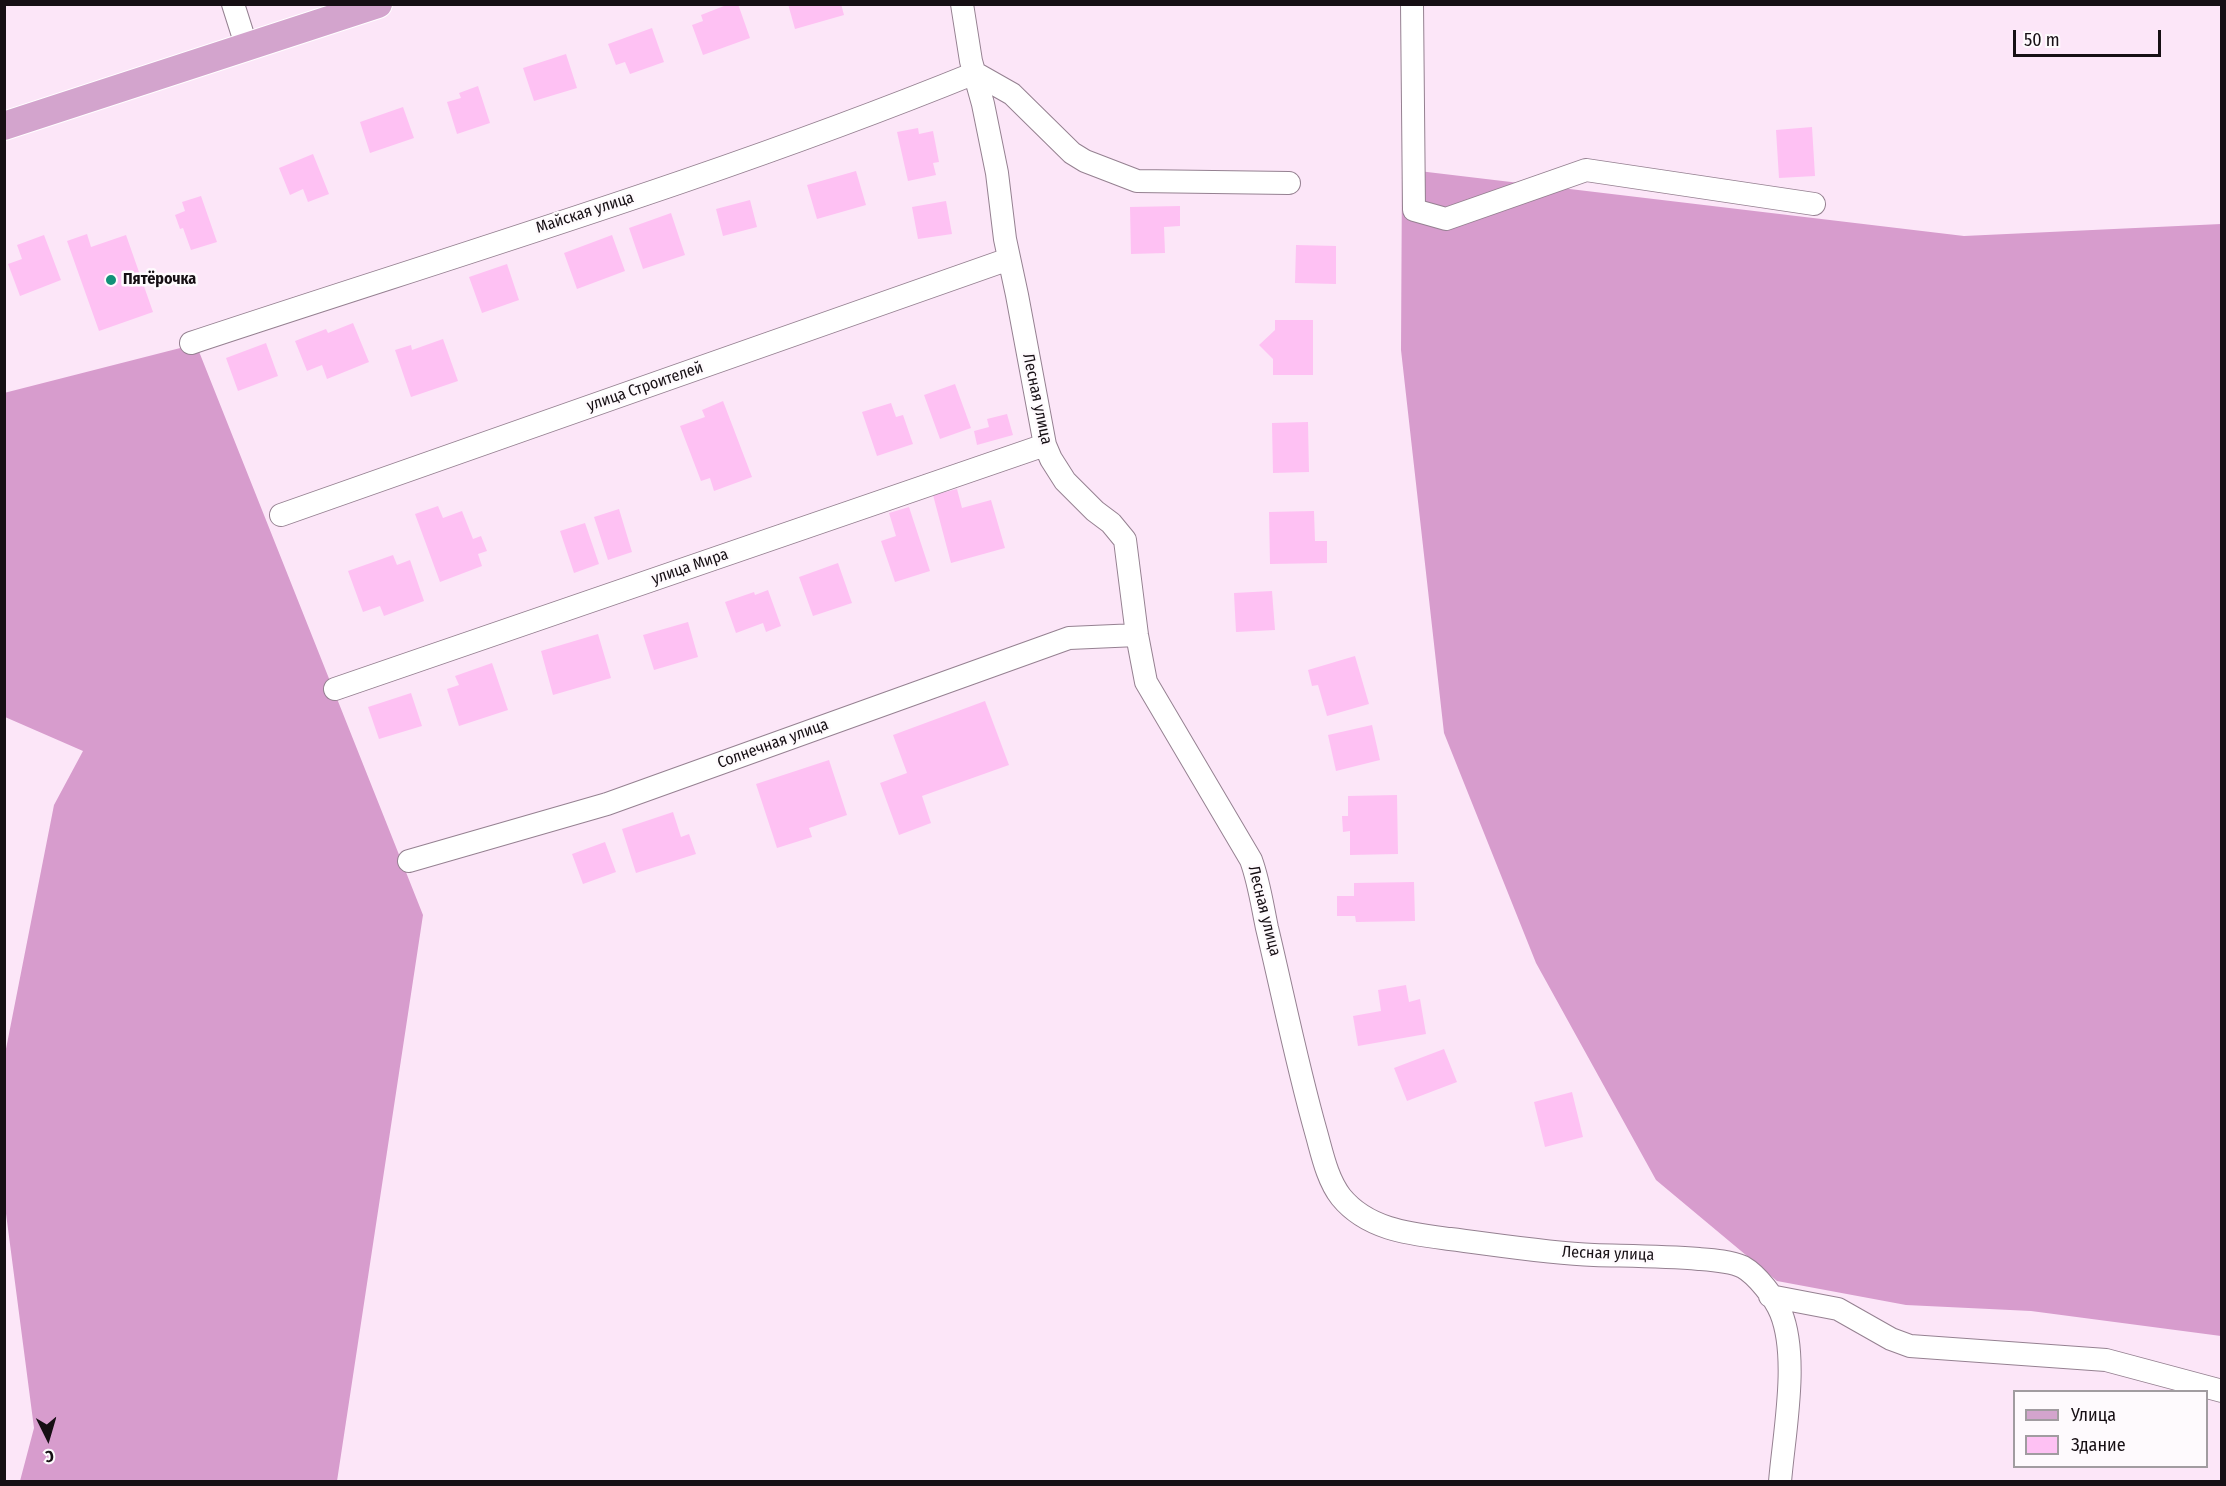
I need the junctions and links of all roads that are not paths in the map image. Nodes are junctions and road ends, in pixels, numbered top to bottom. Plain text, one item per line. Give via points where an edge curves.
1 (233, 4) edge
2 (378, 4) edge
3 (962, 4) edge
4 (1412, 4) edge
5 (247, 48) junction
6 (975, 73) junction
7 (4, 126) edge
8 (1289, 183) dead end
9 (1814, 204) dead end
10 (1009, 259) junction
11 (191, 343) dead end
12 (1045, 445) junction
13 (281, 514) dead end
14 (1137, 635) junction
15 (335, 689) dead end
16 (409, 861) dead end
17 (1770, 1296) junction
18 (2222, 1391) edge
19 (1779, 1482) edge

1 - 5 street
2 - 5 main road
3 - 6 street, Лесная улица
4 - 9 street via 1414,210 1446,219 1586,170
5 - 7 main road
6 - 8 street via 1011,94 1072,153 1117,175 1137,181
6 - 10 street, Лесная улица via 997,173
6 - 11 street, Майская улица via 702,175
10 - 12 street, Лесная улица
10 - 13 street, улица Строителей
12 - 14 street, Лесная улица via 1065,481 1125,540
12 - 15 street, улица Мира
14 - 16 street, Солнечная улица via 1069,638 608,804
14 - 17 street, Лесная улица via 1146,682 1251,860 1311,1114 1340,1196 1355,1211 1382,1227 1409,1233 1532,1250 1650,1255 1733,1264 1764,1285
17 - 18 street via 1838,1309 1910,1346 2106,1360
17 - 19 street, Лесная улица via 1781,1312 1788,1346 1788,1397

